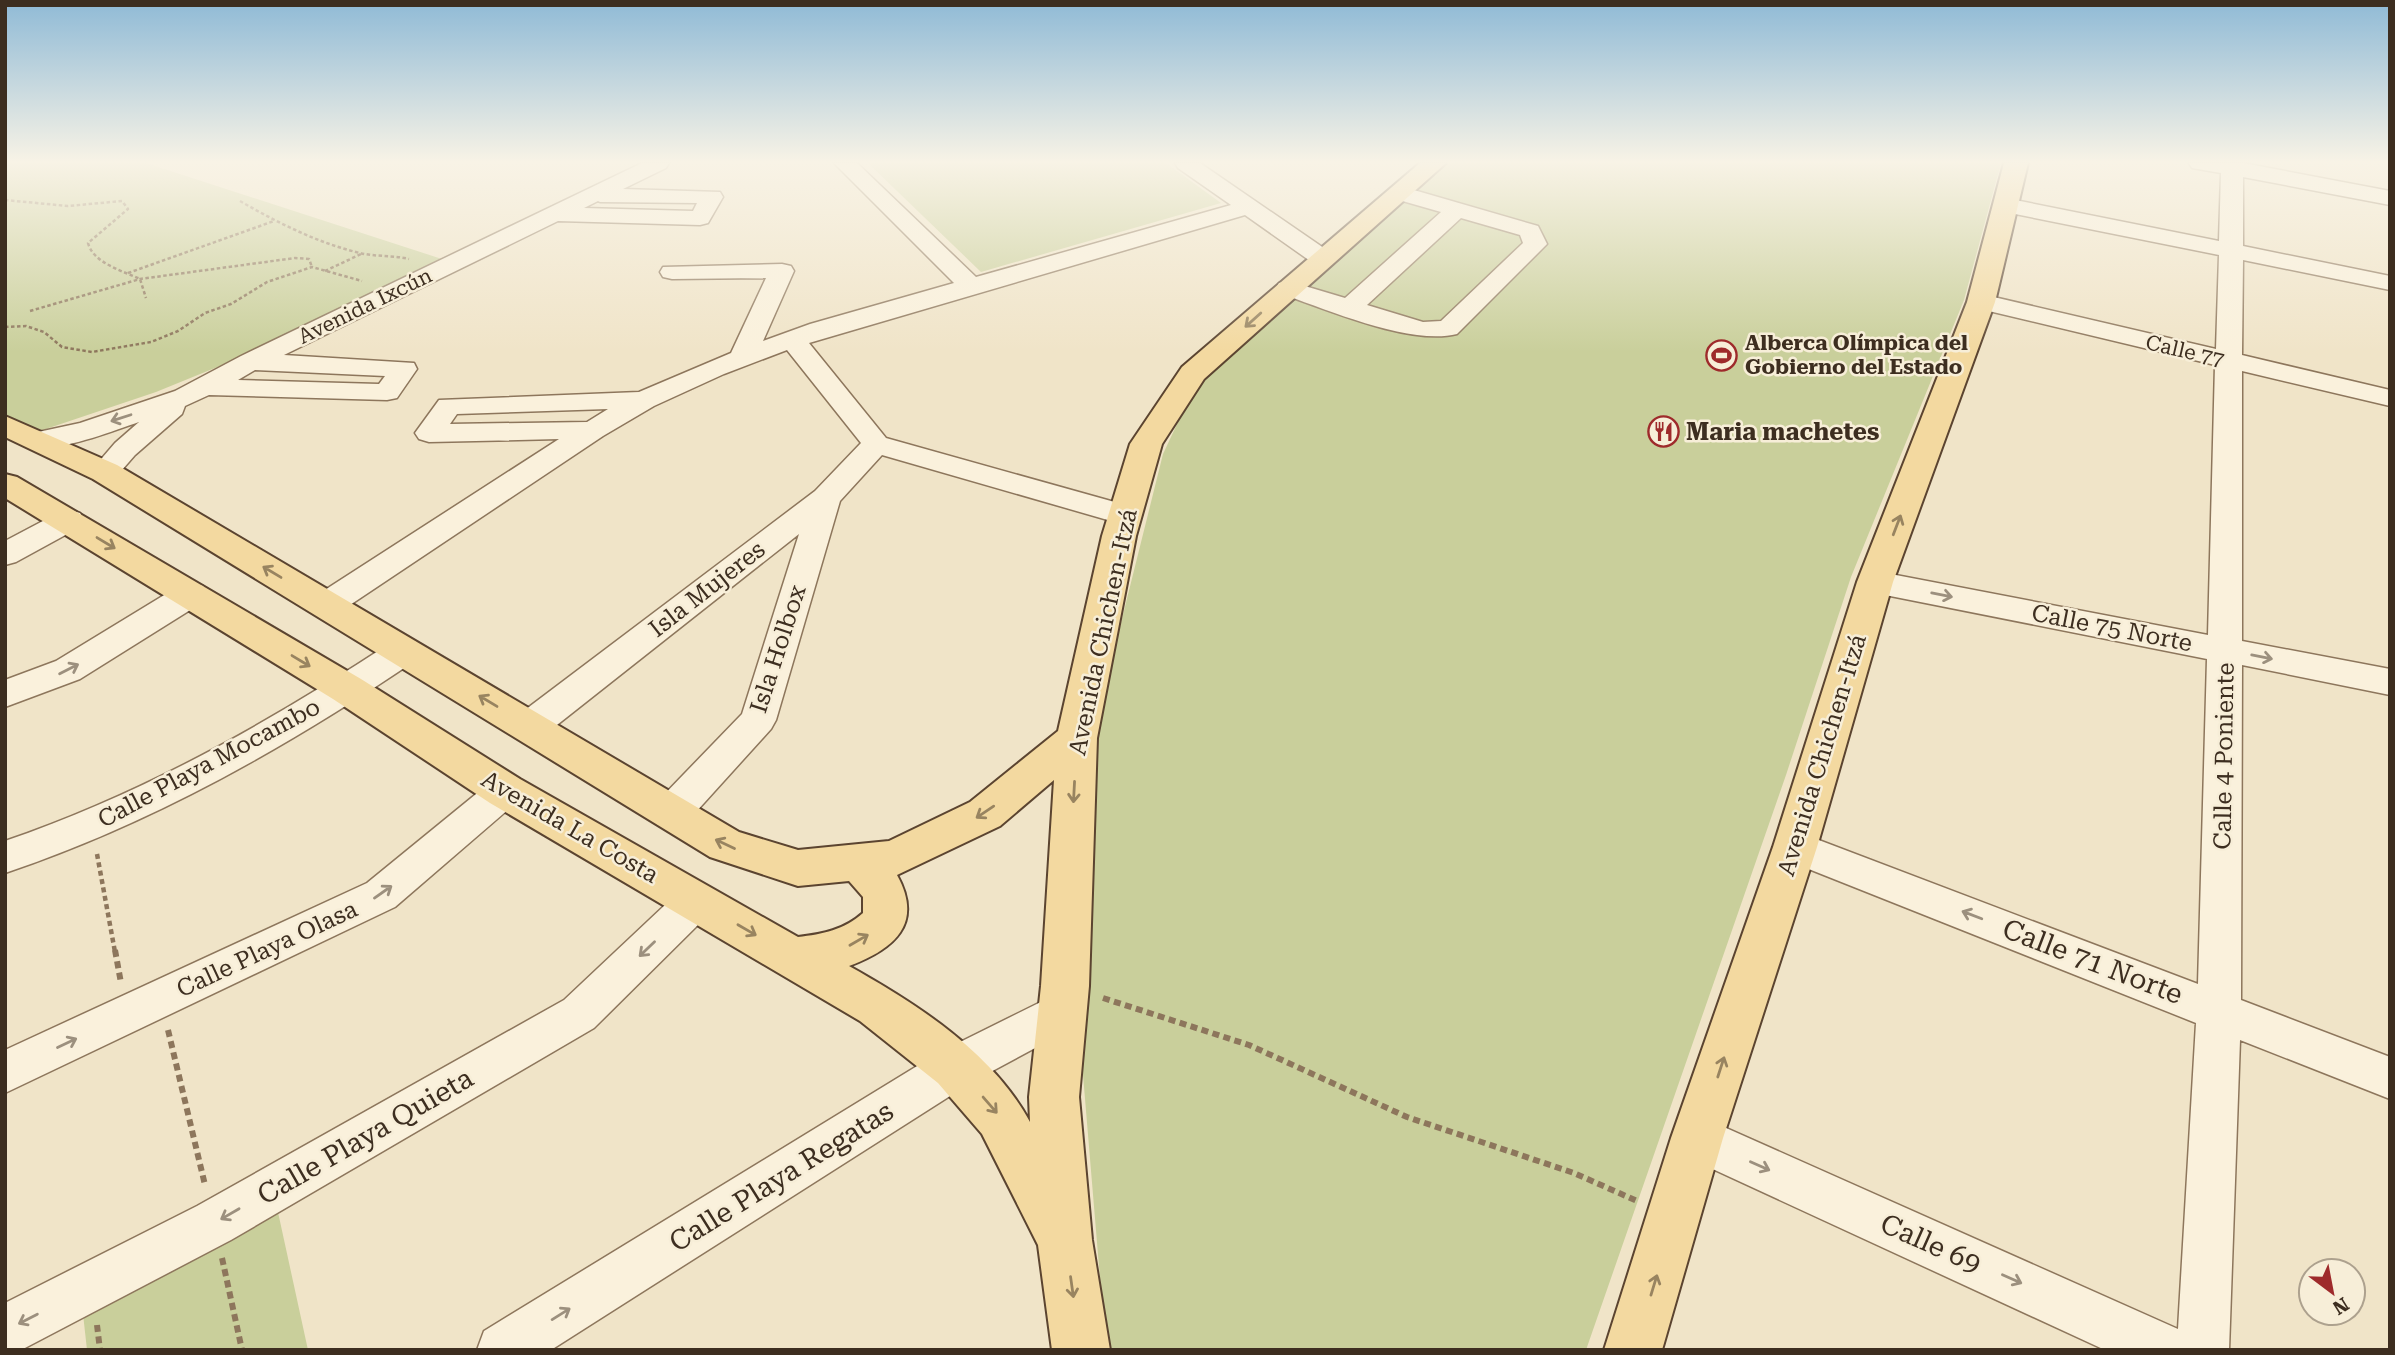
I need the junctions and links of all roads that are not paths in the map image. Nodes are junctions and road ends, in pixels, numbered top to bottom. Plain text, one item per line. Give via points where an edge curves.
1 (530, 226) edge
2 (910, 226) edge
3 (1181, 226) edge
4 (1276, 226) edge
5 (1360, 226) edge
6 (1438, 226) edge
7 (1514, 226) edge
8 (2000, 226) edge
9 (2112, 226) edge
10 (2231, 226) edge
11 (2231, 250) junction
12 (1322, 258) junction
13 (672, 272) dead end
14 (2390, 284) edge
15 (971, 286) junction
16 (1288, 288) junction
17 (1981, 302) junction
18 (1349, 308) junction
19 (792, 339) junction
20 (743, 356) junction
21 (2229, 361) junction
22 (250, 362) junction
23 (195, 392) junction
24 (2390, 398) edge
25 (644, 400) junction
26 (593, 430) junction
27 (22, 433) edge
28 (876, 444) junction
29 (105, 472) junction
30 (825, 498) junction
31 (38, 502) edge
32 (1125, 515) junction
33 (5, 555) edge
34 (1875, 582) junction
35 (191, 594) junction
36 (326, 605) junction
37 (2226, 650) junction
38 (404, 651) junction
39 (2390, 682) edge
40 (347, 690) junction
41 (5, 694) edge
42 (530, 726) junction
43 (1077, 738) junction
44 (505, 791) junction
45 (671, 813) junction
46 (1795, 847) junction
47 (5, 857) edge
48 (858, 861) junction
49 (696, 901) junction
50 (795, 957) junction
51 (1064, 998) junction
52 (2219, 1010) junction
53 (956, 1067) junction
54 (5, 1072) edge
55 (2390, 1078) edge
56 (1697, 1138) junction
57 (1065, 1240) junction
58 (5, 1331) edge
59 (2114, 1338) edge
60 (503, 1350) edge
61 (1081, 1350) edge
62 (1633, 1350) edge
63 (2164, 1350) edge
64 (2203, 1350) edge

1 - 22 street, Avenida Ixcún
2 - 15 street
3 - 15 street
4 - 12 street
5 - 12 main road, Avenida Chichen-Itzá
6 - 18 street
7 - 18 street via 1530,231 1535,244 1448,329 1422,330
8 - 17 main road, Avenida Chichen-Itzá
9 - 11 street
10 - 11 street, Calle 4 Poniente
11 - 14 street
11 - 21 street, Calle 4 Poniente
12 - 16 main road, Avenida Chichen-Itzá
13 - 20 street via 782,271
15 - 19 street
16 - 18 street
16 -> 32 main road, Avenida Chichen-Itzá via 1193,373 1146,444
17 - 21 street, Calle 77
34 -> 17 main road, Avenida Chichen-Itzá
19 - 20 street
19 - 28 street
20 - 25 street
21 - 24 street, Calle 77
21 - 37 street, Calle 4 Poniente
22 - 23 street, Avenida Ixcún
22 - 23 street via 404,369 387,392
23 -> 27 street, Avenida Ixcún via 87,430
23 - 29 street, Avenida Ixcún via 125,449
25 - 26 street
25 - 26 street via 449,406 429,433
26 - 36 street
27 - 29 main road
28 - 30 street, Isla Mujeres
28 - 32 street
29 - 31 main road via 80,489
36 -> 29 main road
30 - 42 street, Isla Mujeres
30 - 45 street, Isla Holbox via 758,720
31 - 33 street
31 -> 35 main road, Avenida La Costa
32 - 43 main road, Avenida Chichen-Itzá
34 -> 37 street, Calle 75 Norte
34 - 46 main road, Avenida Chichen-Itzá
35 -> 40 main road, Avenida La Costa
41 -> 35 street via 68,670
36 - 38 main road
37 -> 39 street, Calle 75 Norte
37 - 52 street, Calle 4 Poniente
38 - 40 street, Calle Playa Mocambo
42 -> 38 main road
40 - 44 main road, Avenida La Costa
40 - 47 street, Calle Playa Mocambo via 184,782 92,825
42 - 45 main road
43 -> 48 main road via 985,814 895,858
43 -> 51 main road, Avenida Chichen-Itzá
44 - 49 main road, Avenida La Costa
54 -> 44 street, Calle Playa Olasa via 381,895
48 -> 45 main road via 799,868 725,845
52 -> 46 street, Calle 71 Norte
56 -> 46 main road, Avenida Chichen-Itzá
50 -> 48 main road via 825,955 858,943 886,914 881,888
49 -> 50 main road, Avenida La Costa
49 -> 58 street, Calle Playa Quieta via 579,1014 214,1223
50 - 53 main road, Avenida La Costa via 877,1006
51 - 53 street, Calle Playa Regatas
51 - 57 main road, Avenida Chichen-Itzá via 1054,1097
52 - 55 street, Calle 71 Norte
52 - 64 street, Calle 4 Poniente
53 -> 57 main road, Avenida La Costa via 1000,1116
60 -> 53 street, Calle Playa Regatas
56 -> 59 street, Calle 69
62 -> 56 main road, Avenida Chichen-Itzá
57 -> 61 main road, Avenida Chichen-Itzá
59 - 63 street, Calle 69

